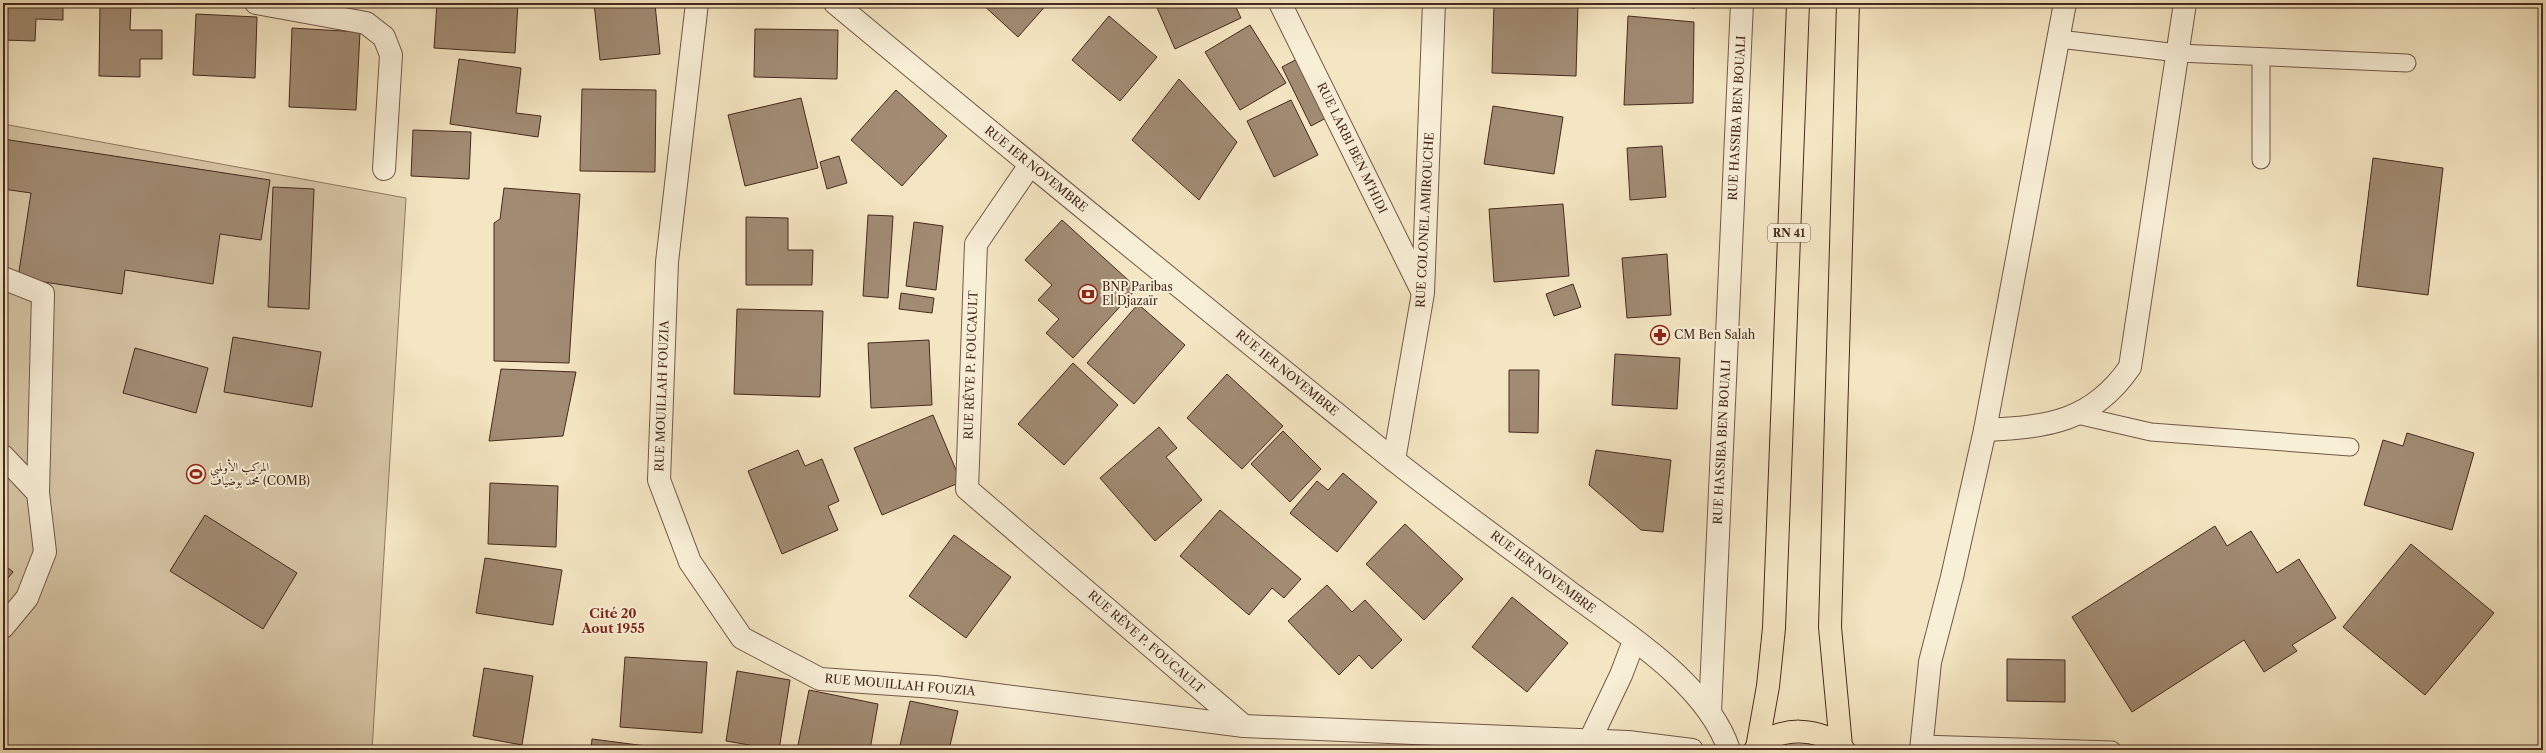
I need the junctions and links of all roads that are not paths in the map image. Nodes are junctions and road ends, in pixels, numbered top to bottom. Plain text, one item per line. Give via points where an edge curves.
1 (256, 3) edge
2 (697, 3) edge
3 (835, 3) edge
4 (1280, 3) edge
5 (1434, 3) edge
6 (1742, 3) edge
7 (1798, 3) edge
8 (1848, 3) edge
9 (2065, 3) edge
10 (2185, 3) edge
11 (2059, 39) junction
12 (2178, 53) junction
13 (2261, 57) junction
14 (2407, 63) dead end
15 (2261, 160) dead end
16 (1030, 165) junction
17 (384, 169) dead end
18 (3, 278) edge
19 (1423, 293) junction
20 (2077, 415) junction
21 (1985, 430) junction
22 (2350, 447) dead end
23 (3, 456) edge
24 (1394, 460) junction
25 (38, 493) junction
26 (3, 627) edge
27 (1634, 641) junction
28 (1710, 713) junction
29 (1244, 726) junction
30 (1590, 740) junction
31 (1921, 747) edge
32 (1842, 748) edge
33 (1756, 749) edge
34 (1692, 750) edge
35 (1728, 750) edge
36 (2112, 750) edge

1 - 17 street via 366,23 384,37 391,55
2 - 29 street, RUE MOUILLAH FOUZIA via 667,262 659,480 690,562 742,638 820,679 935,687
3 - 16 street, RUE 1ER NOVEMBRE
4 - 19 street, RUE LARBI BEN M'HIDI
5 - 19 street, RUE COLONEL AMIROUCHE
6 - 28 street, RUE HASSIBA BEN BOUALI
7 - 33 highway, RN 41 via 1774,628 1768,686
8 - 32 highway via 1830,628
9 - 11 street
10 - 12 street
11 - 12 lane
11 - 21 street
12 - 13 lane
12 - 20 street via 2130,367 2109,393 2094,406
13 - 14 lane
13 - 15 lane
16 - 24 street, RUE 1ER NOVEMBRE
16 - 29 street, RUE RÊVE P. FOUCAULT via 976,244 967,489
18 - 25 street via 43,294
19 - 24 street, RUE COLONEL AMIROUCHE
20 - 21 street via 2031,428
20 - 22 lane via 2151,432
21 - 31 street via 1952,577 1934,642
23 - 25 street
24 - 27 street, RUE 1ER NOVEMBRE
25 - 26 street via 45,552 27,598
27 - 28 street, RUE 1ER NOVEMBRE via 1674,674
27 - 30 street
28 - 35 street, RUE 1ER NOVEMBRE via 1723,734
29 - 30 street
30 - 34 street via 1654,744
31 - 36 lane
32 - 33 highway via 1825,737 1795,732 1772,738

